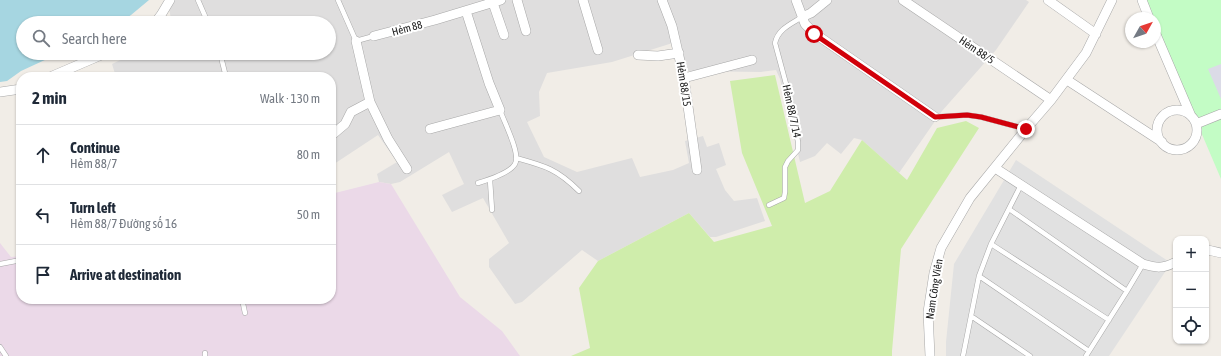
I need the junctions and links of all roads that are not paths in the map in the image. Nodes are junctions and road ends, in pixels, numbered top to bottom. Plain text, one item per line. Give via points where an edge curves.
1 (170, 0) edge
2 (198, 0) edge
3 (338, 0) edge
4 (517, 0) edge
5 (583, 0) edge
6 (662, 0) edge
7 (796, 0) edge
8 (827, 0) edge
9 (903, 0) edge
10 (1048, 0) edge
11 (1112, 0) edge
12 (1142, 0) edge
13 (495, 1) edge
14 (466, 11) junction
15 (1147, 12) edge
16 (160, 16) edge
17 (205, 16) edge
18 (802, 17) junction
19 (526, 31) dead end
20 (1096, 34) junction
21 (504, 35) dead end
22 (374, 36) joint
23 (356, 41) junction
24 (1161, 46) edge
25 (598, 50) dead end
26 (679, 53) junction
27 (638, 55) dead end
28 (92, 60) edge
29 (222, 60) edge
30 (752, 60) dead end
31 (68, 72) edge
32 (225, 72) edge
33 (684, 78) junction
34 (1067, 80) junction
35 (16, 90) edge
36 (0, 92) edge
37 (1051, 100) junction
38 (370, 102) junction
39 (500, 110) junction
40 (1221, 114) edge
41 (1191, 116) junction
42 (935, 117) joint
43 (1196, 124) junction
44 (1026, 129) junction
45 (430, 130) dead end
46 (336, 132) edge
47 (1162, 142) junction
48 (516, 158) junction
49 (995, 168) junction
50 (407, 169) dead end
51 (697, 170) dead end
52 (490, 180) junction
53 (478, 183) dead end
54 (1021, 185) junction
55 (580, 191) dead end
56 (769, 204) dead end
57 (1008, 209) junction
58 (492, 210) dead end
59 (991, 244) junction
60 (1209, 250) edge
61 (1221, 253) edge
62 (16, 261) edge
63 (1173, 263) edge
64 (0, 264) edge
65 (1143, 264) junction
66 (979, 276) junction
67 (1127, 291) junction
68 (243, 304) edge
69 (245, 313) dead end
70 (971, 316) junction
71 (1109, 320) junction
72 (0, 347) edge
73 (1089, 351) junction
74 (6, 356) edge
75 (930, 356) edge
76 (963, 356) edge
77 (1030, 356) edge
78 (1086, 356) edge

1 - 16 street
2 - 17 lane
3 - 23 lane
4 - 19 street
5 - 25 street
6 - 26 street, Hẻm 88/15
7 - 18 street
8 - 18 street
9 - 37 street, Hẻm 88/5
10 - 20 street
11 - 20 street, Nam Công Viên
12 - 15 street
13 - 14 street, Hẻm 88
13 - 21 street
14 - 22 street, Hẻm 88
14 - 39 street
18 - 42 street via 814,34
18 - 56 lane, Hẻm 88/7/14 via 779,32 776,37 775,43 792,106 798,150 785,167 784,198
20 - 34 street, Nam Công Viên
22 - 23 lane, Hẻm 88
23 - 38 street
24 - 41 street
26 - 27 street
26 - 33 street, Hẻm 88/15
28 - 31 street
29 - 32 lane
30 - 33 street
33 - 51 street, Hẻm 88/15
34 - 37 street, Nam Công Viên
34 - 47 street
35 - 36 street
37 - 44 street, Nam Công Viên
38 - 46 street via 351,112 345,124
38 - 50 street via 388,139
39 - 45 street
39 - 48 lane via 515,148
40 - 43 street
41 - 43 street
41 - 47 street via 1179,110 1166,113 1158,124
42 - 44 lane via 967,115
43 - 47 street via 1196,136 1184,149 1172,149
44 - 49 street, Nam Công Viên
48 - 52 lane via 512,168
48 - 55 lane via 556,171
49 - 54 street
49 - 75 street, Nam Công Viên via 970,198 941,248 928,312
52 - 53 lane
52 - 58 lane
54 - 57 lane
54 - 65 street
57 - 59 lane
57 - 67 lane
59 - 66 lane
59 - 71 lane
60 - 61 street
62 - 64 lane
63 - 65 street via 1157,268
65 - 67 lane
66 - 70 lane
66 - 73 lane
67 - 71 lane
68 - 69 lane
70 - 76 lane
70 - 77 lane
71 - 73 lane
72 - 74 lane
73 - 78 lane

